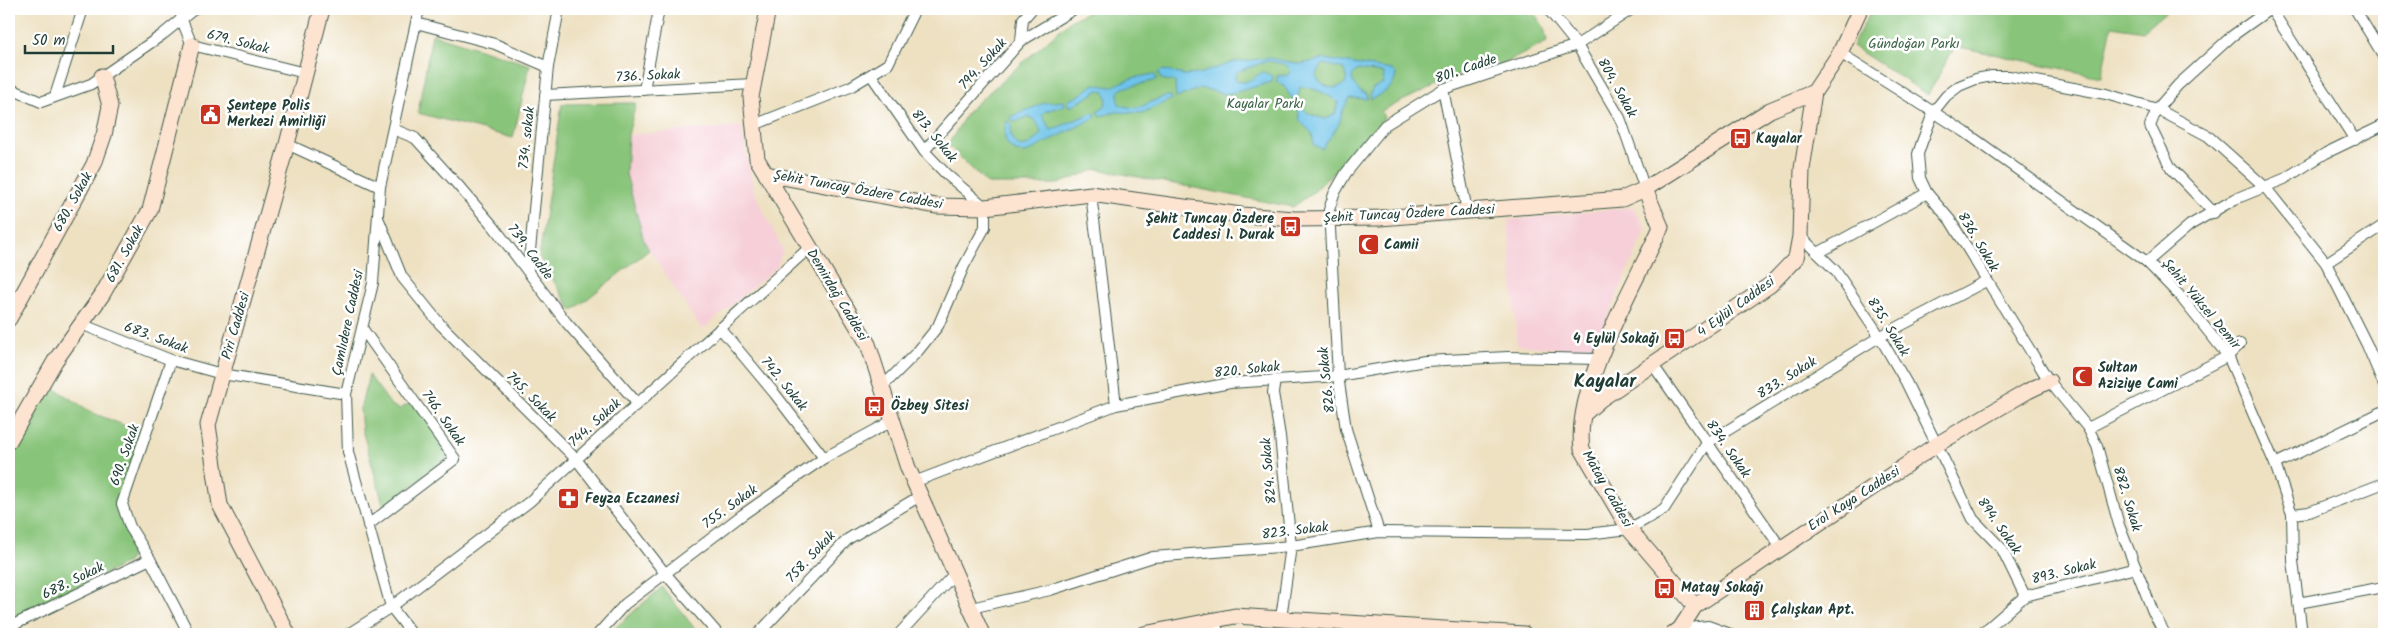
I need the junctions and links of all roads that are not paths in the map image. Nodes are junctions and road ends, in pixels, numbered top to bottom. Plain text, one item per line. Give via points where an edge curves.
1 (83, 9) edge
2 (194, 9) edge
3 (322, 9) edge
4 (419, 9) edge
5 (559, 9) edge
6 (659, 9) edge
7 (768, 9) edge
8 (915, 9) edge
9 (1032, 9) edge
10 (1074, 9) edge
11 (1548, 9) edge
12 (1632, 9) edge
13 (1860, 9) edge
14 (2270, 9) edge
15 (2355, 9) edge
16 (184, 14) edge
17 (416, 24) junction
18 (1022, 41) junction
19 (192, 45) junction
20 (1577, 45) junction
21 (1840, 53) junction
22 (2384, 57) edge
23 (548, 68) junction
24 (305, 73) junction
25 (871, 75) junction
26 (102, 76) junction
27 (753, 84) junction
28 (9, 88) edge
29 (1444, 89) junction
30 (644, 90) junction
31 (1814, 92) junction
32 (545, 94) junction
33 (55, 96) junction
34 (2157, 109) junction
35 (1934, 111) junction
36 (2384, 125) edge
37 (754, 126) junction
38 (393, 129) junction
39 (2355, 140) junction
40 (287, 144) junction
41 (924, 151) junction
42 (766, 174) junction
43 (380, 187) junction
44 (2265, 187) junction
45 (1645, 189) junction
46 (1927, 192) junction
47 (1091, 194) junction
48 (985, 207) junction
49 (1468, 211) junction
50 (2214, 213) junction
51 (378, 217) junction
52 (1330, 220) junction
53 (2384, 225) edge
54 (1800, 236) junction
55 (809, 248) junction
56 (1818, 253) junction
57 (2147, 262) junction
58 (2326, 263) junction
59 (528, 271) junction
60 (1986, 281) junction
61 (9, 320) edge
62 (82, 324) junction
63 (362, 328) junction
64 (720, 328) junction
65 (1879, 337) junction
66 (2240, 344) dead end
67 (2228, 356) junction
68 (1598, 359) junction
69 (171, 360) junction
70 (1653, 365) junction
71 (222, 374) junction
72 (1338, 376) junction
73 (1275, 380) junction
74 (2049, 381) junction
75 (2384, 385) edge
76 (882, 387) junction
77 (346, 394) junction
78 (637, 403) junction
79 (1116, 405) junction
80 (2384, 411) edge
81 (1584, 414) junction
82 (892, 421) junction
83 (2088, 428) junction
84 (9, 441) edge
85 (1708, 443) junction
86 (1936, 445) junction
87 (824, 458) junction
88 (576, 460) junction
89 (2275, 464) junction
90 (914, 482) junction
91 (2384, 483) edge
92 (920, 496) junction
93 (2292, 514) junction
94 (368, 525) junction
95 (1629, 529) junction
96 (1379, 532) junction
97 (1291, 546) junction
98 (1781, 548) junction
99 (150, 559) junction
100 (2136, 568) junction
101 (664, 572) junction
102 (955, 573) junction
103 (2384, 587) edge
104 (2025, 596) junction
105 (2298, 603) junction
106 (1694, 606) junction
107 (391, 607) junction
108 (971, 608) junction
109 (1281, 618) junction
110 (1216, 627) edge
111 (9, 628) edge
112 (1414, 631) edge
113 (1676, 632) edge
114 (189, 634) edge
115 (288, 634) edge
116 (348, 634) edge
117 (412, 634) edge
118 (598, 634) edge
119 (718, 634) edge
120 (758, 634) edge
121 (898, 634) edge
122 (982, 634) edge
123 (1146, 634) edge
124 (1524, 634) edge
125 (1730, 634) edge
126 (1981, 634) edge
127 (2165, 634) edge
128 (2302, 634) edge

1 - 33 street
2 - 16 street
3 - 24 street, Piri Caddesi
4 - 17 street, Çamlıdere Caddesi
5 - 23 street, 734. sokak
6 - 30 street
7 - 27 street, Demirdağ Caddesi
8 - 25 street via 888,64
9 - 18 street via 1023,19
10 - 18 street, 794. Sokak
11 - 20 street, 804. Sokak
12 - 20 street, 801. Cadde
13 - 21 street
14 - 34 street via 2232,36 2178,85
14 - 39 street
15 - 22 street
16 - 19 street, 679. Sokak
16 - 26 street via 162,35
17 - 23 street via 495,44
17 - 38 street, Çamlıdere Caddesi
18 - 41 street, 794. Sokak
19 - 24 street, 679. Sokak
19 - 62 street, 681. Sokak via 150,210
20 - 29 street, 801. Cadde
20 - 45 street, 804. Sokak via 1620,118
21 - 31 street
21 - 35 street, Şehit Yüksel Demir
23 - 32 street, 734. sokak
24 - 40 street, Piri Caddesi
25 - 37 street via 850,87
25 - 41 street, 813. Sokak
26 - 33 street via 91,84
26 - 61 street, 680. Sokak via 110,106 94,164
27 - 30 street, 736. Sokak
27 - 37 street, Demirdağ Caddesi
28 - 33 street via 41,102
29 - 49 street
29 - 52 street, 801. Cadde via 1385,124 1346,173 1331,202
30 - 32 street, 736. Sokak
31 - 45 street, Şehit Tuncay Özdere Caddesi via 1770,110
31 - 54 street, 4 Eylül Caddesi via 1802,168
32 - 59 street, 734. sokak
34 - 35 street via 2106,94 2009,76 1992,76 1959,86
34 - 44 street via 2208,136
34 - 50 street via 2150,126 2171,168
35 - 46 street, 836. Sokak via 1918,154 1920,178
35 - 57 street, Şehit Yüksel Demir
36 - 39 street
37 - 42 street, Demirdağ Caddesi via 757,159
38 - 43 street, Çamlıdere Caddesi
38 - 59 street, 739. Cadde via 415,138 494,227
39 - 44 street
40 - 43 street
40 - 71 street, Piri Caddesi
41 - 48 street, 813. Sokak
42 - 48 street, Şehit Tuncay Özdere Caddesi via 936,206
42 - 55 street, Demirdağ Caddesi
43 - 51 street, Çamlıdere Caddesi
44 - 50 street via 2235,199
44 - 58 street
45 - 49 street, Şehit Tuncay Özdere Caddesi via 1622,199
45 - 68 street, Matay Caddesi via 1660,227
46 - 56 street
46 - 60 street, 836. Sokak via 1950,220
47 - 48 street, Şehit Tuncay Özdere Caddesi
47 - 52 street, Şehit Tuncay Özdere Caddesi via 1241,216
47 - 79 street
48 - 76 street via 985,227 938,326
49 - 52 street, Şehit Tuncay Özdere Caddesi
50 - 57 street via 2190,225
51 - 63 street, Çamlıdere Caddesi via 373,283
51 - 88 street, 745. Sokak via 407,284 452,336
52 - 72 street, 826. Sokak
53 - 58 street
54 - 56 street, 835. Sokak
54 - 70 street, 4 Eylül Caddesi via 1796,258 1770,286
55 - 64 street, 744. Sokak
55 - 76 street, Demirdağ Caddesi via 868,344
56 - 65 street, 835. Sokak via 1835,270
57 - 67 street, Şehit Yüksel Demir via 2179,295
58 - 75 street
59 - 78 street, 739. Cadde via 566,322
60 - 65 street, 833. Sokak
60 - 74 street, 836. Sokak
62 - 69 street, 683. Sokak
62 - 84 street, 681. Sokak via 55,361
63 - 77 street, Çamlıdere Caddesi
63 - 94 street, 746. Sokak via 455,458
64 - 78 street, 744. Sokak
64 - 87 street, 742. Sokak
65 - 85 street, 833. Sokak
65 - 86 street, 835. Sokak via 1906,382
66 - 67 street
67 - 83 street
67 - 89 street, Şehit Yüksel Demir
68 - 72 street, 820. Sokak via 1508,357 1424,361
68 - 81 street, Matay Caddesi
69 - 71 street, 683. Sokak
69 - 99 street, 690. Sokak via 122,504 130,527
70 - 81 street, 4 Eylül Caddesi
70 - 85 street, 834. Sokak
71 - 77 street, 683. Sokak
71 - 115 street, Piri Caddesi via 208,425 220,505
72 - 73 street, 820. Sokak
72 - 96 street, 826. Sokak via 1346,429
73 - 79 street, 820. Sokak via 1230,384
73 - 97 street, 824. Sokak via 1273,393
74 - 83 street, 882. Sokak
74 - 86 street, Erol Kaya Caddesi
76 - 82 street, Demirdağ Caddesi
77 - 94 street, Çamlıdere Caddesi via 348,452
78 - 88 street, 744. Sokak
79 - 90 street, 820. Sokak
80 - 89 street
81 - 95 street, Matay Caddesi via 1580,434 1582,449
82 - 87 street, 755. Sokak
82 - 90 street, Demirdağ Caddesi
83 - 100 street, 882. Sokak
85 - 95 street, 833. Sokak via 1664,509
85 - 98 street, 834. Sokak
86 - 98 street, Erol Kaya Caddesi
86 - 104 street, 894. Sokak via 1973,519 2002,550
87 - 101 street, 755. Sokak
88 - 101 street, 745. Sokak
88 - 107 street, 744. Sokak via 529,502
89 - 93 street, Şehit Yüksel Demir
90 - 92 street, Demirdağ Caddesi
91 - 93 street via 2309,512
92 - 102 street, Demirdağ Caddesi
92 - 120 street, 758. Sokak via 848,539
93 - 105 street, Şehit Yüksel Demir
94 - 107 street, Çamlıdere Caddesi
95 - 96 street, 823. Sokak via 1587,534
95 - 106 street, Matay Caddesi
96 - 97 street, 823. Sokak
97 - 108 street, 823. Sokak via 1153,557 1050,590
97 - 109 street, 824. Sokak
98 - 106 street, Erol Kaya Caddesi
99 - 111 street, 688. Sokak
99 - 114 street, 690. Sokak
100 - 104 street, 893. Sokak
100 - 127 street, 882. Sokak
101 - 118 street, 755. Sokak via 625,604
101 - 119 street, 745. Sokak
102 - 108 street, Demirdağ Caddesi
102 - 121 street
103 - 105 street
104 - 126 street, 893. Sokak
105 - 128 street, Şehit Yüksel Demir
106 - 113 street, Erol Kaya Caddesi
107 - 116 street, 744. Sokak
107 - 117 street, Çamlıdere Caddesi
108 - 122 street, Demirdağ Caddesi
109 - 110 street via 1235,616
109 - 112 street
110 - 123 street
112 - 124 street
113 - 125 street via 1708,626

